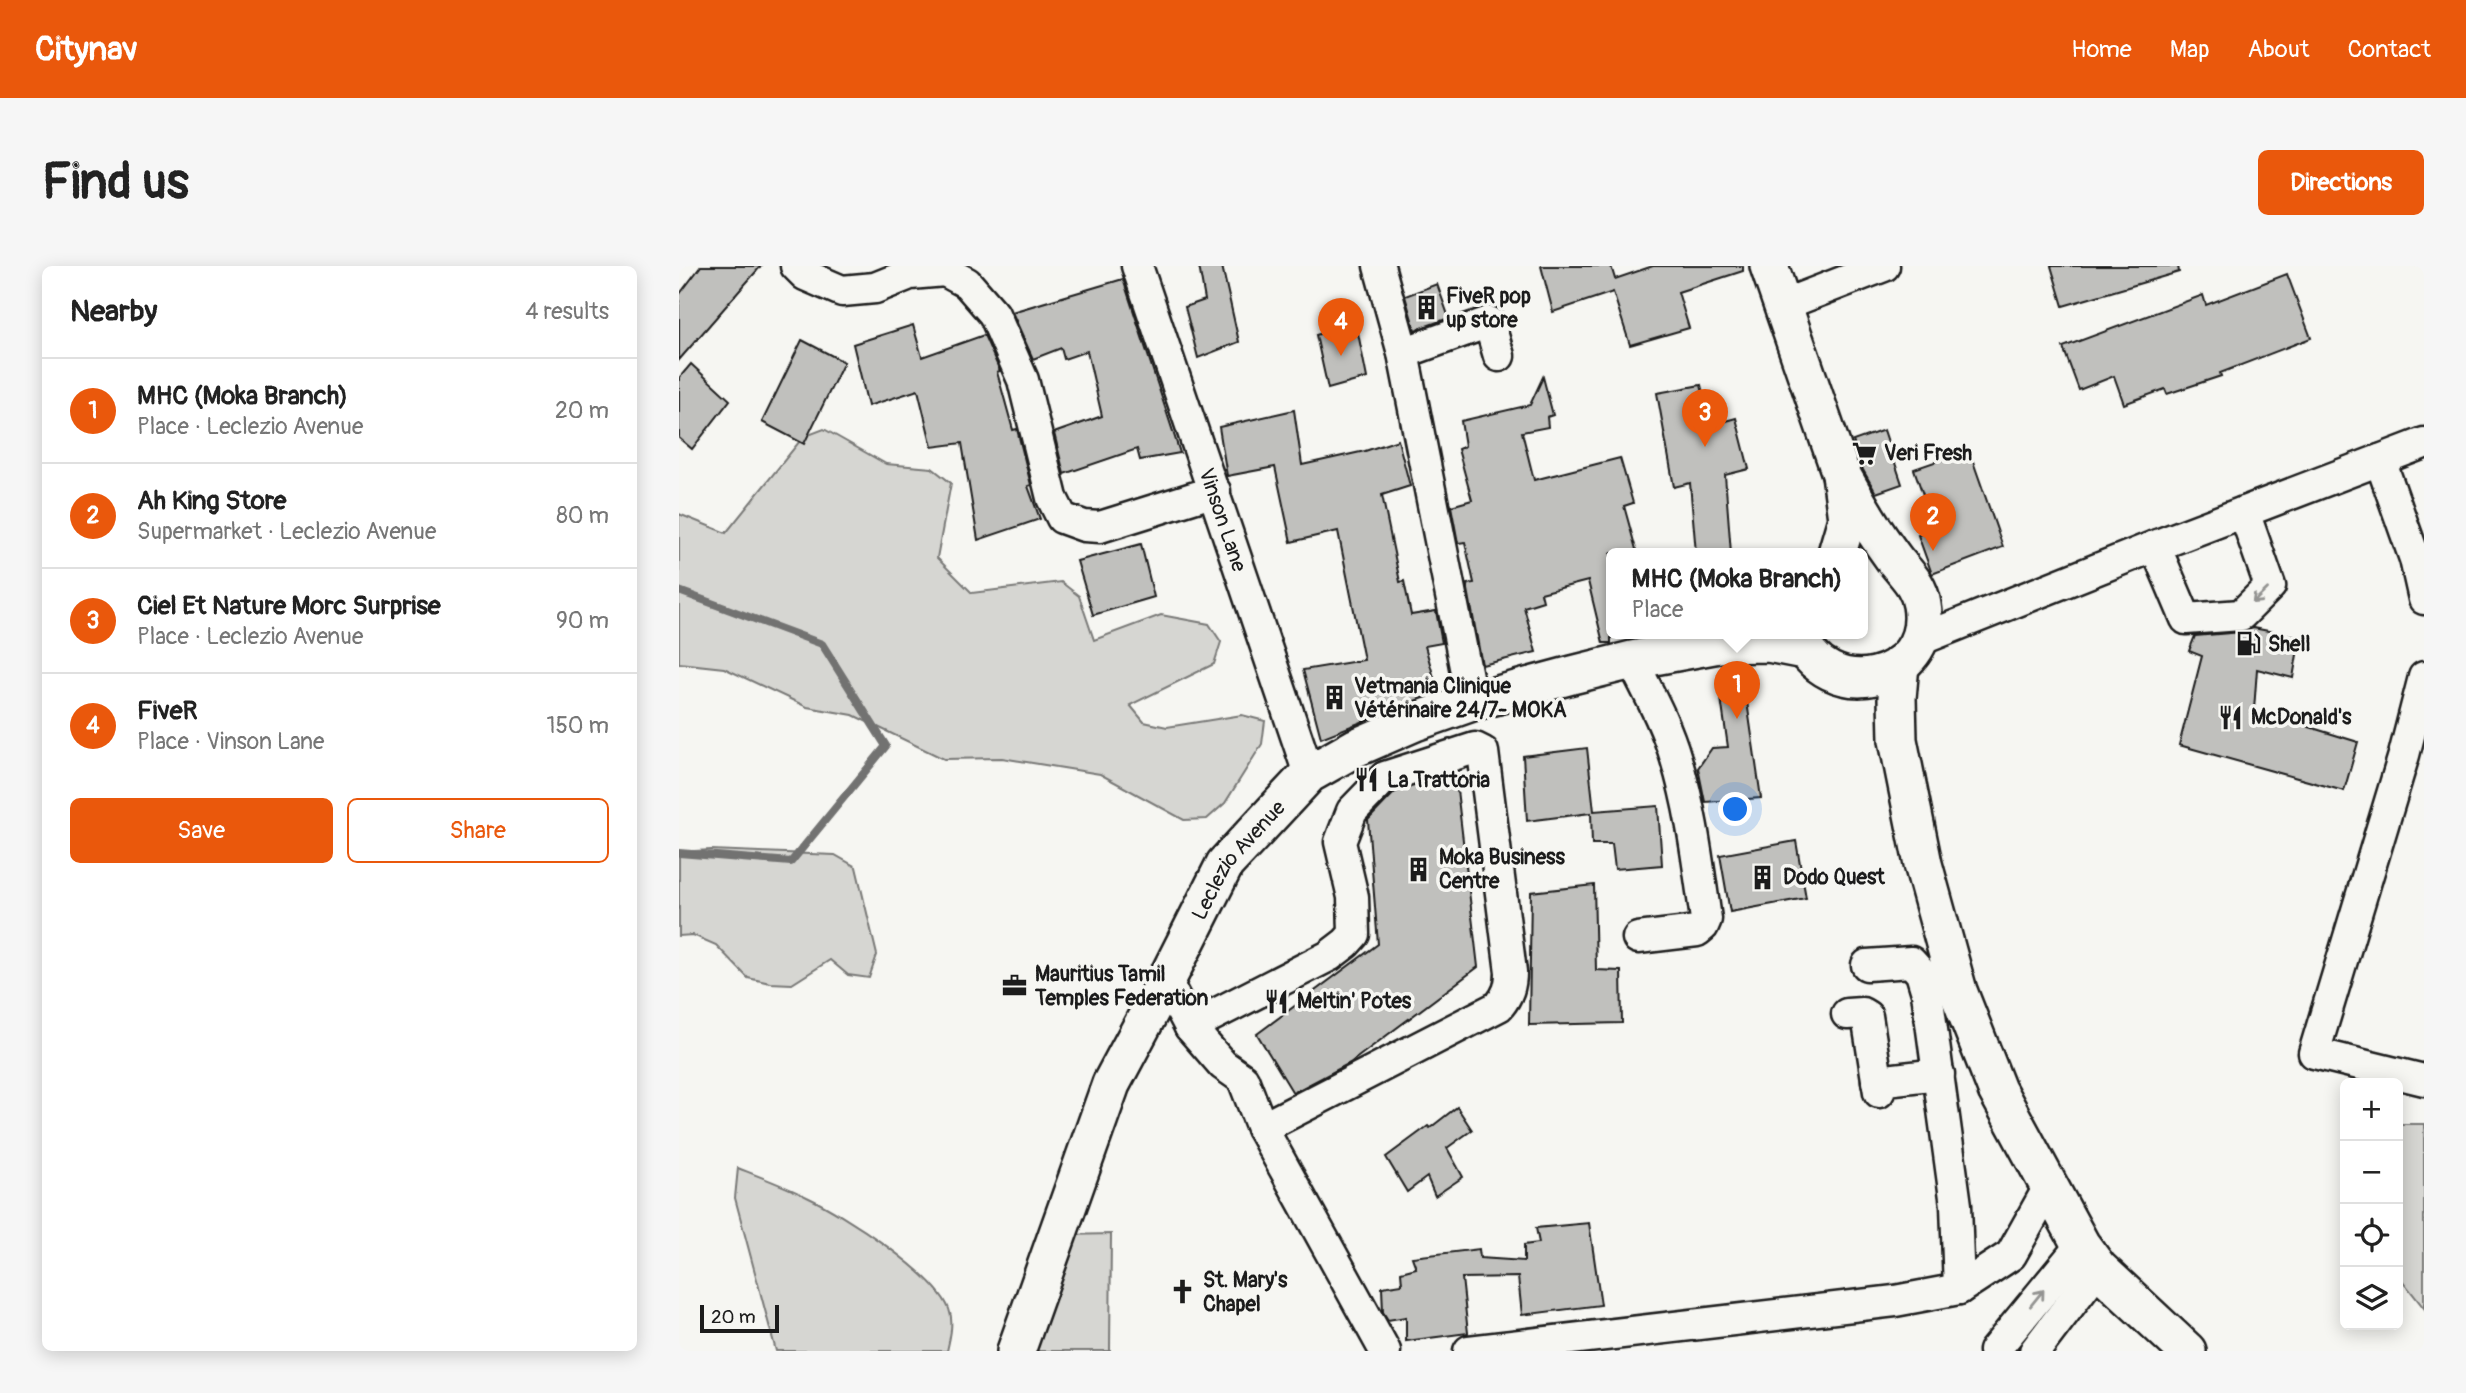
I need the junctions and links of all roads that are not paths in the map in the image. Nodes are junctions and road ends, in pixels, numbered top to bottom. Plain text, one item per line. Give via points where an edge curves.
1 (796, 266) edge
2 (1137, 266) edge
3 (1379, 266) edge
4 (1769, 266) edge
5 (1884, 266) edge
6 (1783, 305) junction
7 (1403, 353) junction
8 (1499, 356) dead end
9 (2424, 443) edge
10 (2380, 460) junction
11 (1841, 474) junction
12 (1215, 491) junction
13 (2244, 512) junction
14 (2155, 546) junction
15 (1839, 548) edge
16 (1868, 551) edge
17 (1897, 562) junction
18 (2424, 599) edge
19 (1913, 637) junction
20 (1725, 639) edge
21 (1737, 639) edge
22 (1801, 641) edge
23 (1632, 660) junction
24 (2424, 677) edge
25 (1854, 679) junction
26 (1472, 702) junction
27 (1898, 740) junction
28 (1309, 774) junction
29 (1637, 938) dead end
30 (1867, 965) dead end
31 (1166, 981) junction
32 (1847, 1014) dead end
33 (1190, 1027) junction
34 (1939, 1074) junction
35 (2424, 1080) edge
36 (1262, 1128) junction
37 (2049, 1187) junction
38 (2089, 1257) junction
39 (1959, 1289) junction
40 (1016, 1351) edge
41 (1385, 1351) edge
42 (1469, 1351) edge
43 (1994, 1351) edge
44 (2035, 1351) edge
45 (2187, 1351) edge

1 - 12 street via 805,275 842,291 875,288 909,274 945,271 967,284 994,314 1023,380 1052,498 1062,518 1100,527
2 - 12 street, Vinson Lane
3 - 7 street
4 - 6 main road
5 - 6 street
6 - 11 main road
7 - 8 street via 1489,322
7 - 26 street
9 - 10 street
10 - 13 street
10 - 18 street
11 - 15 main road via 1847,519
11 - 17 main road
12 - 28 street, Vinson Lane
13 - 14 street
13 -> 14 street via 2270,586 2241,615 2186,619
14 - 19 street via 1998,610
16 - 17 main road
17 - 19 main road via 1918,589
19 - 25 main road via 1886,673
19 - 27 main road via 1897,698
20 - 23 main road, Leclezio Avenue
21 - 22 main road, Leclezio Avenue
22 - 25 main road via 1826,670
23 - 26 main road, Leclezio Avenue
23 - 29 street via 1676,758 1695,838 1706,919 1697,931
24 - 35 street via 2405,755 2314,1053
25 - 27 main road via 1878,704
26 - 28 main road, Leclezio Avenue via 1391,732
27 - 37 main road via 1923,864 1958,991 1997,1090
28 - 31 main road, Leclezio Avenue via 1224,864
30 - 34 street via 1904,961 1916,966 1927,993
31 - 33 street
31 - 40 main road, Leclezio Avenue via 1111,1084
32 - 34 street via 1867,1016 1878,1087
33 - 36 street via 1233,1072
33 - 36 street via 1329,956 1354,934 1353,897 1340,842 1352,811 1385,777 1475,748 1483,752 1511,972 1507,997 1499,1006
34 - 39 street via 1956,1205
36 - 41 street
37 - 38 main road
37 - 39 street via 2011,1255
43 -> 38 street
38 - 44 street
38 - 45 main road
39 - 42 street via 1895,1301

